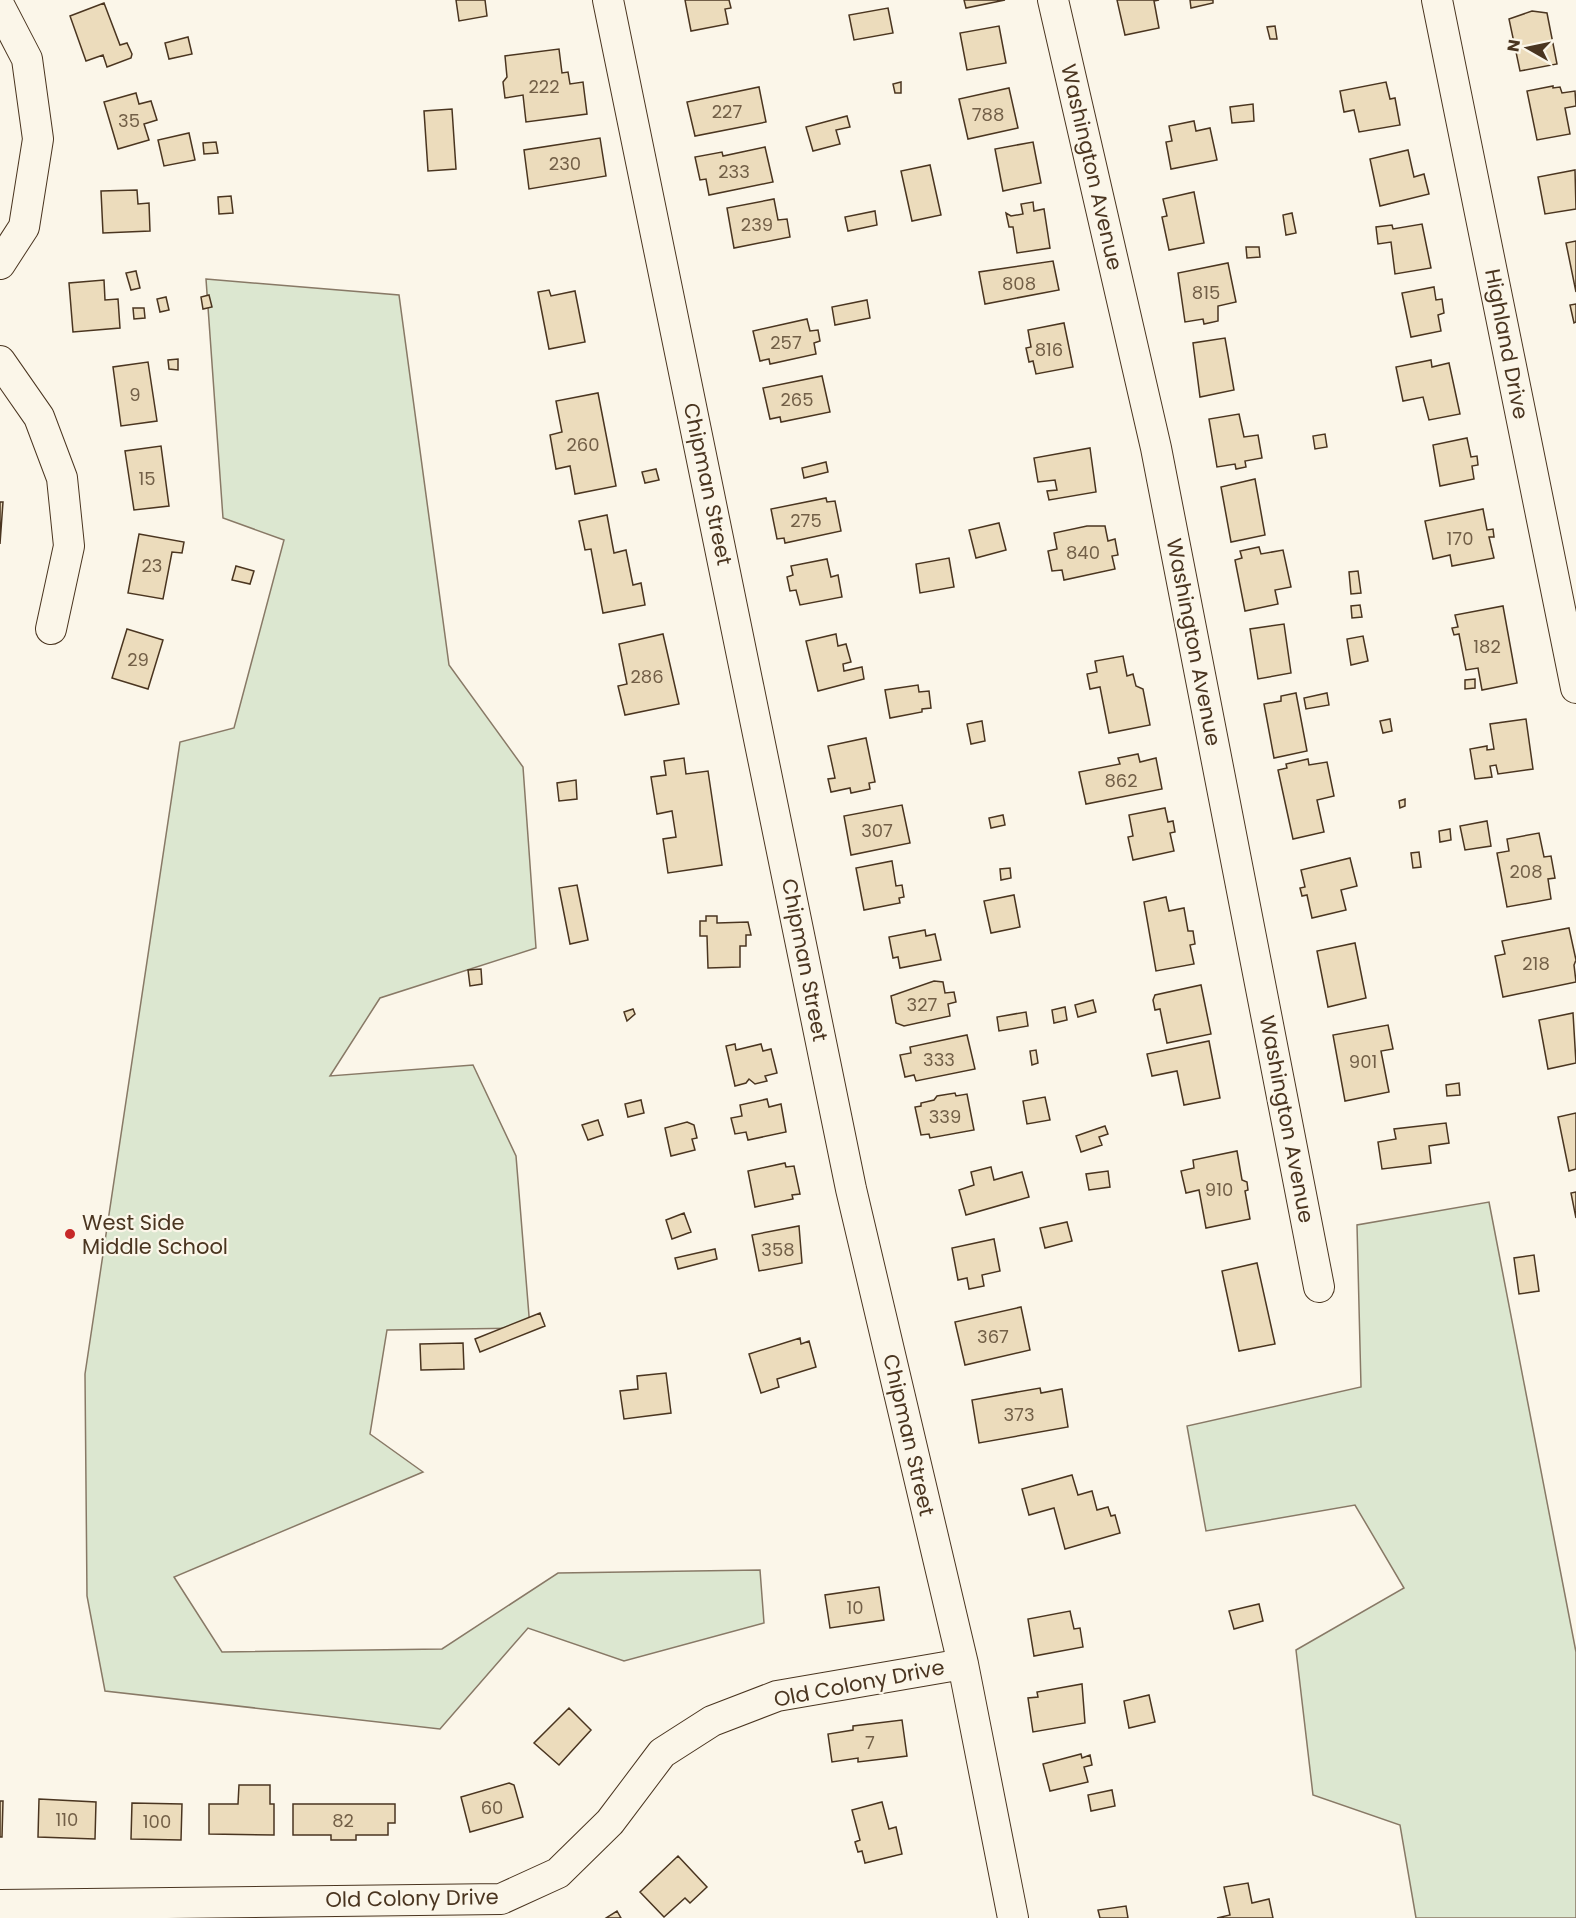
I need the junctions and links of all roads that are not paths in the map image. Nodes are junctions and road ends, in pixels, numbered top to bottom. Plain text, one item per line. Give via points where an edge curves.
1 (608, 0) edge
2 (1053, 0) edge
3 (1437, 0) edge
4 (0, 7) edge
5 (0, 264) edge
6 (0, 362) edge
7 (51, 629) dead end
8 (1576, 688) edge
9 (1319, 1287) dead end
10 (963, 1664) junction
11 (0, 1905) edge
12 (237, 1909) edge
13 (1013, 1918) edge

1 - 10 street, Chipman Street via 851,1189
2 - 9 street, Washington Avenue via 1156,448
3 - 8 street, Highland Drive
4 - 5 street via 27,59 38,139 24,227
6 - 7 street via 39,417 62,478 69,546
10 - 12 street, Old Colony Drive via 777,1696 712,1721 662,1753 610,1822 558,1873 501,1899
10 - 13 street, Chipman Street
11 - 12 street, Old Colony Drive

